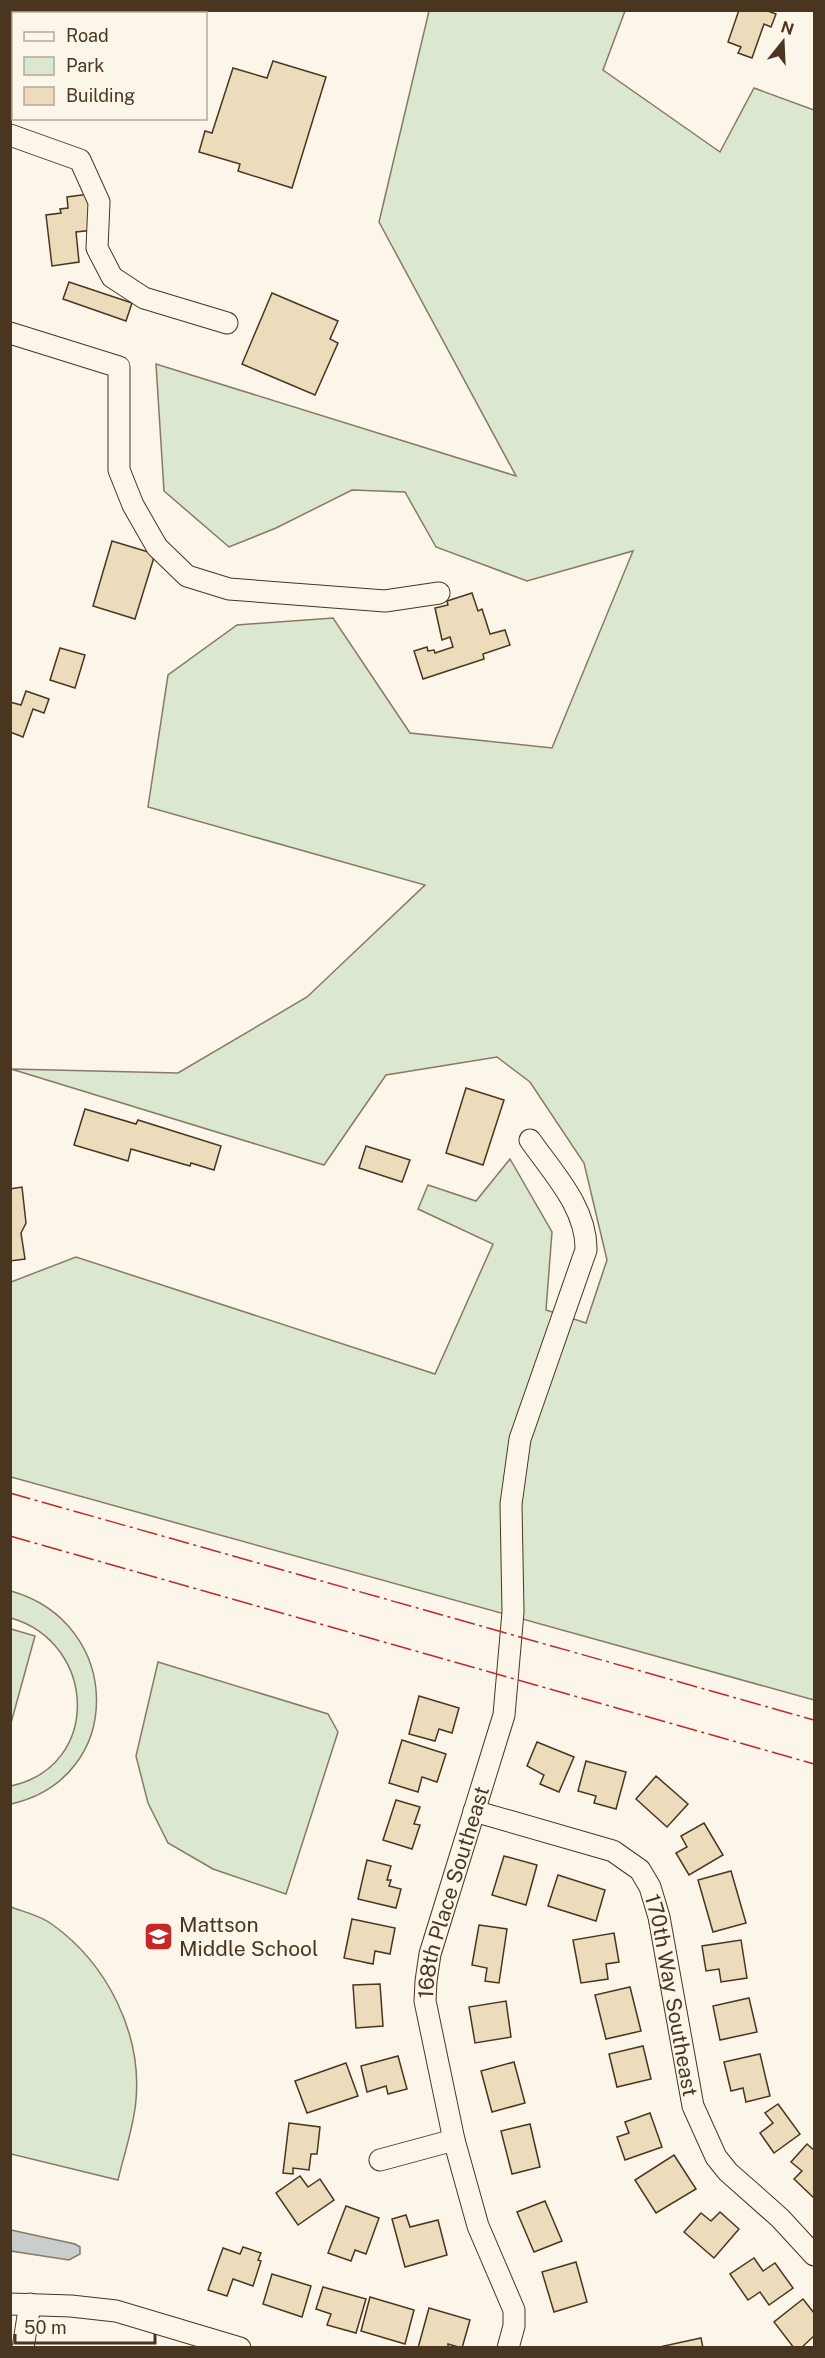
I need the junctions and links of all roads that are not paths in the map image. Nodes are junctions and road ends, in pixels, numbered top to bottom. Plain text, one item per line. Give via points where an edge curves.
1 (10, 135) edge
2 (227, 323) dead end
3 (10, 333) edge
4 (439, 593) dead end
5 (530, 1140) dead end
6 (474, 1811) junction
7 (454, 2140) junction
8 (380, 2160) dead end
9 (814, 2255) edge
10 (20, 2304) edge
11 (23, 2348) edge
12 (240, 2348) edge
13 (508, 2348) edge

1 - 2 street via 80,160 99,202 97,248 112,277 144,298
3 - 4 street via 119,367 119,470 157,547 187,576 229,589 385,601
5 - 6 street, 168th Place Southeast via 574,1204 586,1232 586,1250 520,1439 511,1504 513,1612 504,1714
6 - 7 street, 168th Place Southeast via 430,1954 426,1982 425,2001
6 - 9 street, 170th Way Southeast via 614,1851 639,1870 650,1887 659,1917 693,2106 705,2134 728,2172 780,2218
7 - 8 street
7 - 13 street, 168th Place Southeast via 478,2226 514,2310
10 - 11 street
10 - 12 street via 116,2311

